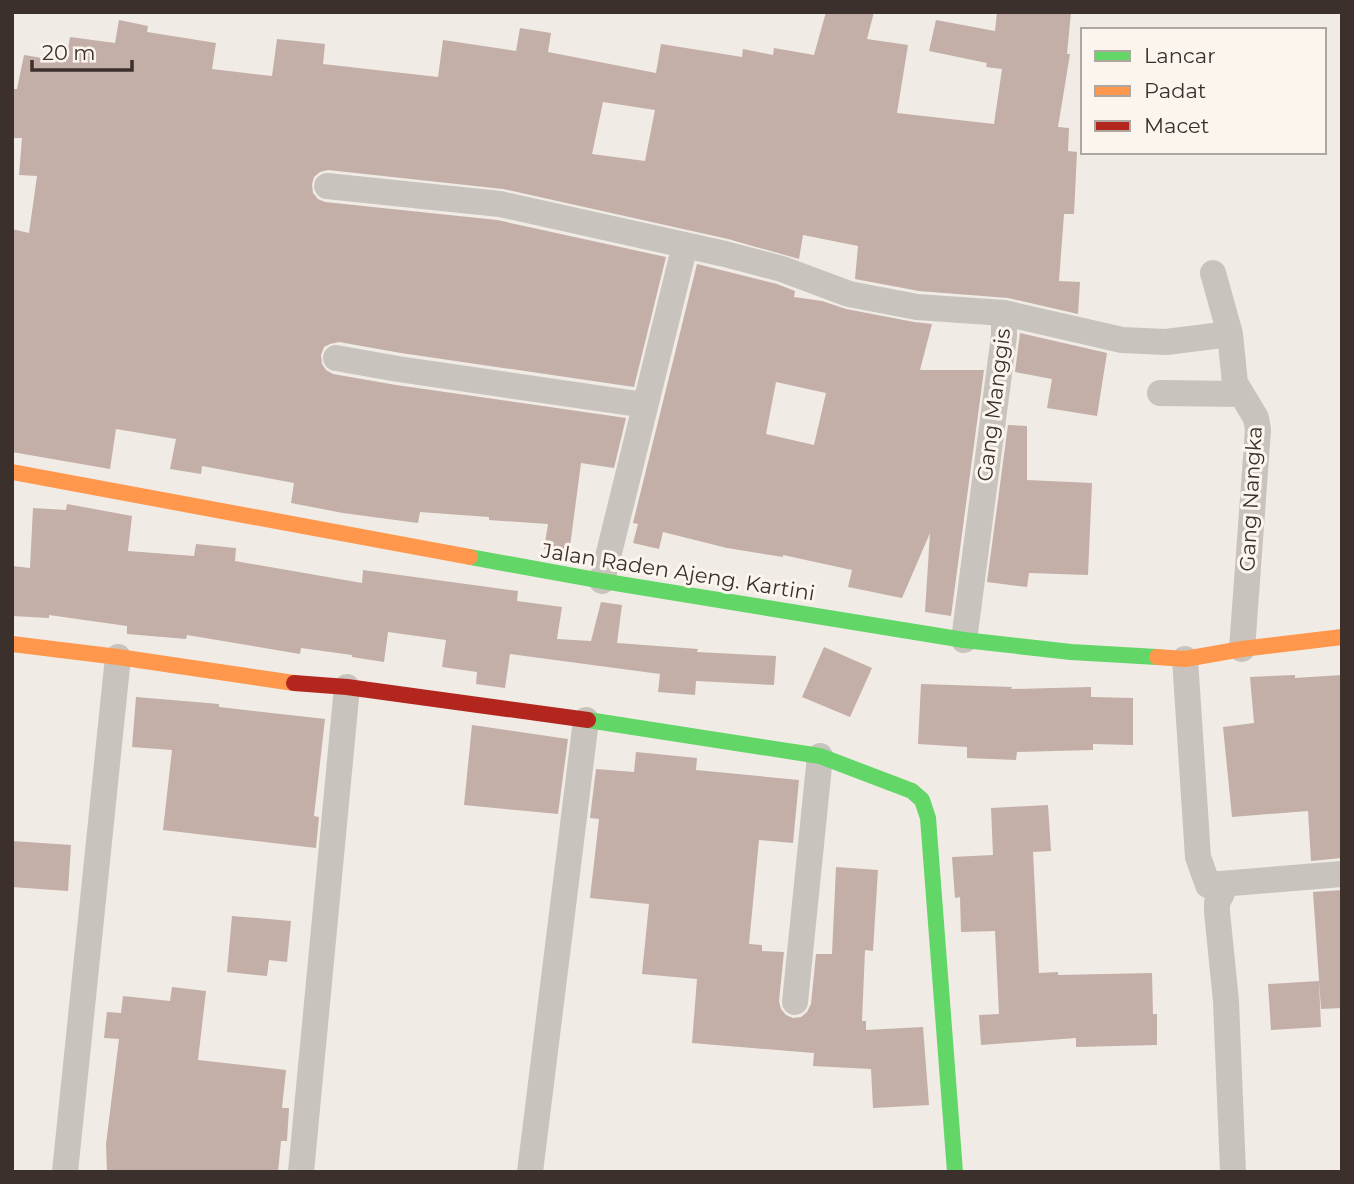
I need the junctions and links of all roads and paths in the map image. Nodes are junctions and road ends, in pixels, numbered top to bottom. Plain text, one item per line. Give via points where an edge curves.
1 (327, 186) dead end
2 (685, 245) junction
3 (1213, 273) dead end
4 (1004, 313) junction
5 (1230, 334) junction
6 (336, 358) dead end
7 (1160, 393) dead end
8 (1241, 394) junction
9 (645, 405) junction
10 (12, 472) edge
11 (602, 581) junction
12 (1342, 637) edge
13 (964, 640) junction
14 (12, 644) edge
15 (1242, 649) junction
16 (118, 657) junction
17 (1185, 659) junction
18 (346, 687) junction
19 (586, 720) junction
20 (820, 756) junction
21 (1342, 874) edge
22 (1208, 885) junction
23 (795, 1002) dead end
24 (65, 1172) edge
25 (301, 1172) edge
26 (530, 1172) edge
27 (955, 1172) edge
28 (1233, 1172) edge

1 - 2 street via 500,204
2 - 4 street via 849,293 918,307
2 - 9 street
3 - 5 street, Gang Nangka
4 - 5 street, Gang Manggis via 1122,340 1166,342
4 - 13 street, Gang Manggis
5 - 8 street, Gang Nangka via 1233,378
6 - 9 street
7 - 8 street
8 - 15 street, Gang Nangka via 1258,430
9 - 11 street
10 - 11 main road, Jalan Raden Ajeng. Kartini
11 - 13 main road, Jalan Raden Ajeng. Kartini
12 - 15 main road, Jalan Raden Ajeng. Kartini
13 - 17 main road, Jalan Raden Ajeng. Kartini
14 - 16 main road
15 - 17 main road, Jalan Raden Ajeng. Kartini
16 - 18 main road
16 - 24 street
17 - 22 street via 1198,857
18 - 19 main road
18 - 25 street
19 - 20 main road
19 - 26 street
20 - 23 street
20 - 27 main road via 912,791 925,806
21 - 22 street
22 - 28 street via 1222,893 1217,912 1226,1001

